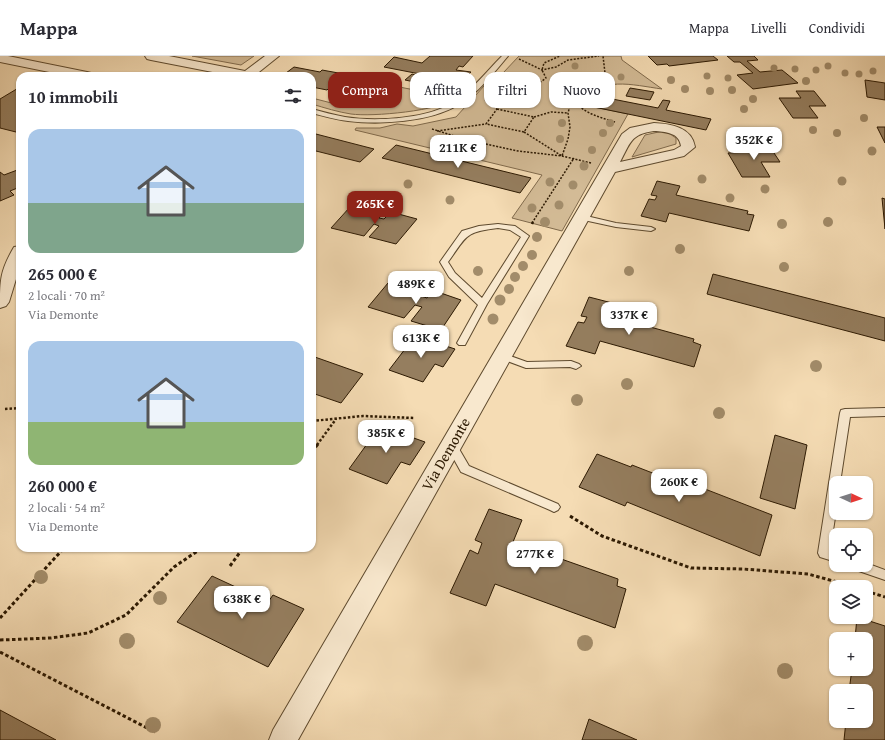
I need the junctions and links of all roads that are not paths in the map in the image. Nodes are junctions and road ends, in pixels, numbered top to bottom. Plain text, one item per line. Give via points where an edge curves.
1 (151, 56) edge
2 (273, 56) edge
3 (505, 56) edge
4 (0, 58) edge
5 (68, 72) edge
6 (227, 72) edge
7 (251, 72) edge
8 (316, 112) edge
9 (610, 169) junction
10 (582, 218) junction
11 (652, 229) dead end
12 (16, 258) edge
13 (0, 302) edge
14 (483, 304) junction
15 (462, 343) dead end
16 (502, 356) junction
17 (576, 366) dead end
18 (885, 412) edge
19 (451, 445) junction
20 (554, 507) road end
21 (829, 555) edge
22 (873, 571) edge
23 (885, 575) edge
24 (283, 740) edge

1 - 6 street
2 - 7 street
3 - 8 lane via 457,104 439,111 380,120 356,120
4 - 5 street
9 - 9 street, Via Demonte via 679,153 688,147 687,141 675,130 656,127 639,129 629,134
9 - 10 street, Via Demonte
10 - 11 lane
10 - 16 street, Via Demonte
12 - 13 street
14 - 14 lane via 525,236 512,228 479,228 465,233 444,262 452,275
14 - 15 lane
16 - 17 lane via 526,365
16 - 19 street, Via Demonte
18 - 21 lane via 846,414 824,553
19 - 20 lane via 465,469
19 - 24 street, Via Demonte
22 - 23 lane

